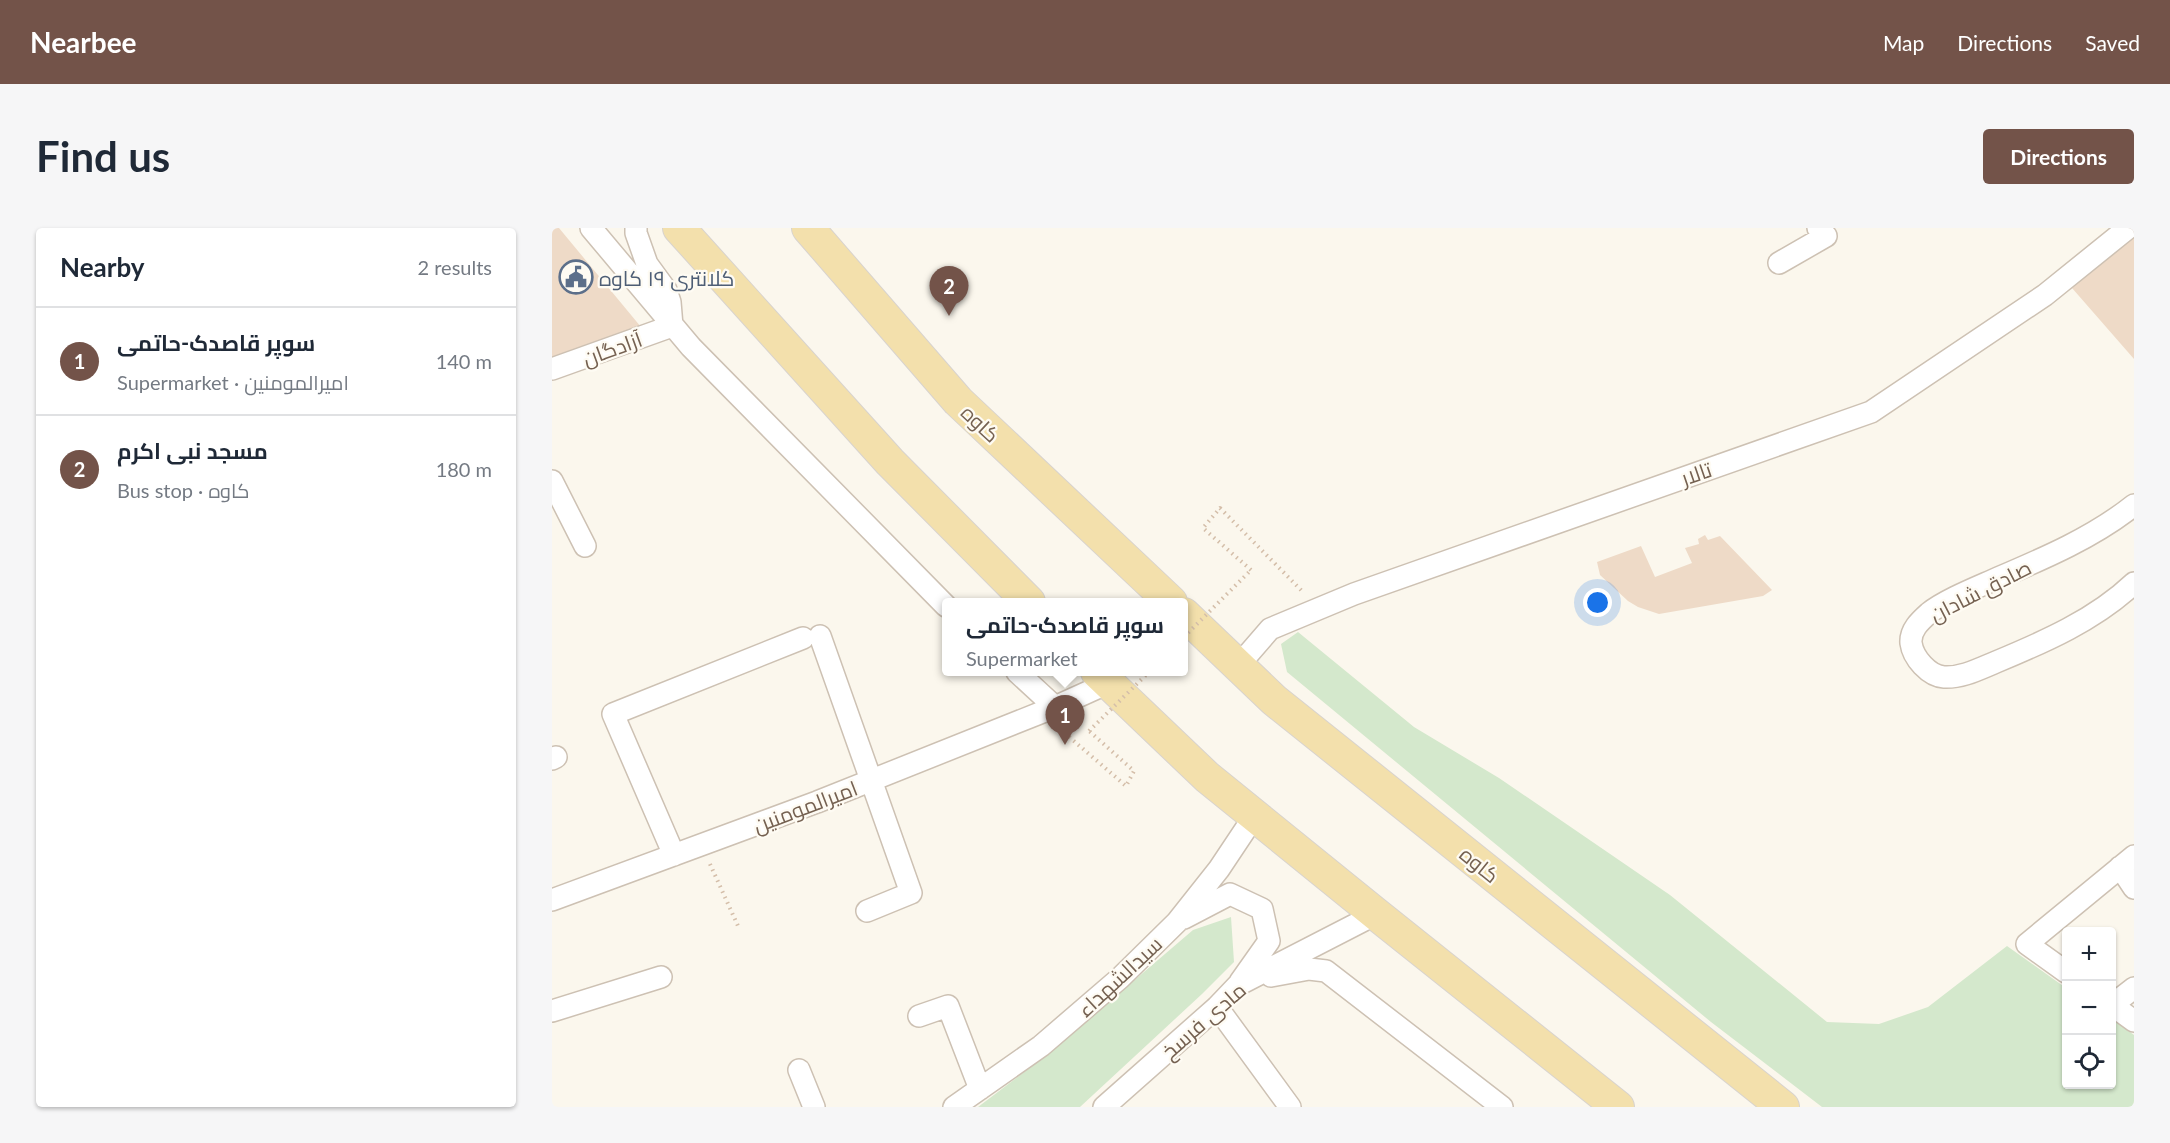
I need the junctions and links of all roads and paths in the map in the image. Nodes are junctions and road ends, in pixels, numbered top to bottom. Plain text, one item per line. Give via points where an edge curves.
1 (591, 228) edge
2 (636, 228) edge
3 (680, 228) edge
4 (808, 228) edge
5 (1818, 228) edge
6 (2128, 228) edge
7 (1779, 262) dead end
8 (672, 326) junction
9 (552, 369) edge
10 (552, 481) edge
11 (2134, 505) edge
12 (585, 546) dead end
13 (2134, 584) edge
14 (1024, 598) edge
15 (1166, 598) edge
16 (942, 602) edge
17 (1319, 609) junction
18 (1188, 618) edge
19 (1188, 633) edge
20 (1238, 666) junction
21 (1020, 676) edge
22 (1145, 676) edge
23 (1102, 677) edge
24 (1048, 710) junction
25 (871, 780) junction
26 (1255, 816) junction
27 (701, 844) junction
28 (674, 855) junction
29 (2127, 862) edge
30 (2134, 888) edge
31 (552, 900) edge
32 (867, 911) dead end
33 (1376, 914) junction
34 (1177, 922) junction
35 (738, 926) dead end
36 (2062, 968) edge
37 (661, 976) dead end
38 (1238, 985) junction
39 (2134, 988) edge
40 (2116, 1002) edge
41 (1217, 1007) junction
42 (2116, 1008) edge
43 (552, 1011) edge
44 (919, 1016) dead end
45 (2134, 1021) edge
46 (799, 1070) dead end
47 (980, 1089) junction
48 (814, 1107) edge
49 (954, 1107) edge
50 (1104, 1107) edge
51 (1290, 1107) edge
52 (1502, 1107) edge
53 (1618, 1107) edge
54 (1783, 1107) edge

1 - 8 street
2 - 8 street via 647,264 666,290
3 - 14 main road via 890,462
4 - 15 main road, کاوه via 957,401
5 - 7 street via 1826,236
6 - 17 street, تالار via 2045,296 1871,412
8 - 9 street, آزادگان
8 - 16 street
10 - 12 street
11 - 13 street, صادق شادان via 2115,520 2048,556 1930,611 1914,626 1911,643 1928,671 1942,677 1965,675 2031,648 2084,620
17 - 19 path, bridge via 1220,508 1203,528 1251,570
17 - 20 street, تالار via 1270,629
18 - 20 main road, کاوه
20 - 54 main road, کاوه via 1274,700
21 - 24 street
22 - 24 path, bridge via 1089,731 1134,771 1126,786
23 - 24 street, امیرالمومنین
23 - 26 main road via 1207,777
24 - 25 street, امیرالمومنین
25 - 27 street, امیرالمومنین
25 - 28 street via 811,637 613,714
25 - 32 street via 911,894
26 - 33 main road
26 - 34 street, سیدالشهداء
27 - 28 street, امیرالمومنین
27 - 35 path
28 - 31 street, امیرالمومنین
29 - 30 street
29 - 36 street via 2027,944
33 - 38 street, مادی فرسخ
33 - 53 main road
34 - 38 street via 1230,894 1262,909 1269,941
34 - 47 street, سیدالشهداء via 1041,1046
37 - 43 street
38 - 41 street, مادی فرسخ
38 - 52 street via 1291,971 1326,971
39 - 40 street
41 - 50 street, مادی فرسخ
41 - 51 street
42 - 45 street
44 - 47 street via 948,1006
46 - 48 street
47 - 49 street, سیدالشهداء

